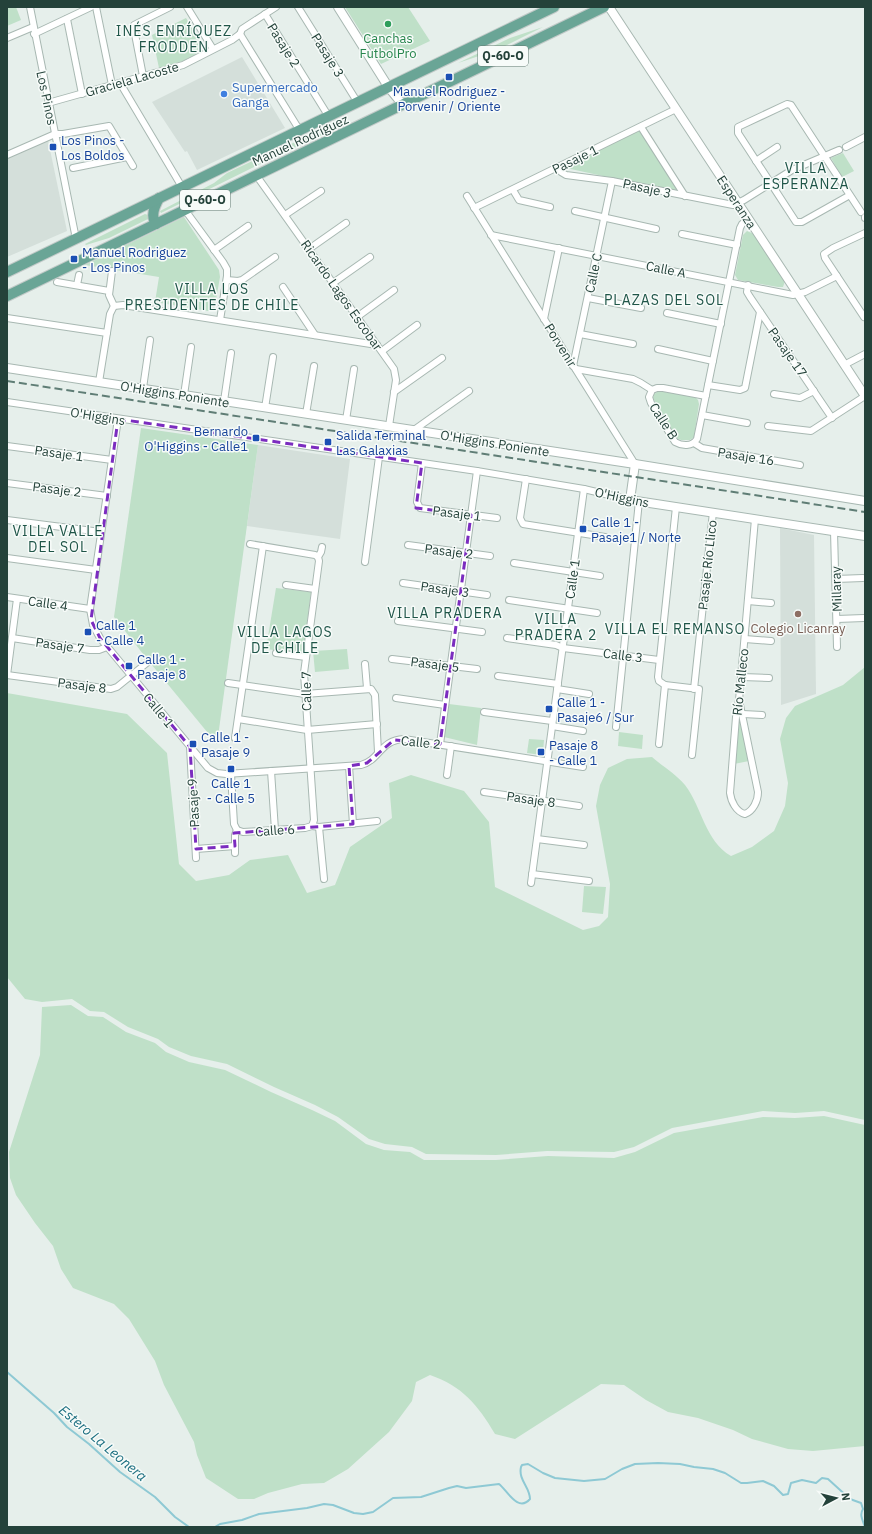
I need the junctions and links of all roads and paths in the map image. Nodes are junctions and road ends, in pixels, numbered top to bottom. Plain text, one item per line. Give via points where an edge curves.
1 (30, 7) edge
2 (92, 7) edge
3 (96, 7) edge
4 (170, 7) edge
5 (187, 7) edge
6 (276, 7) edge
7 (298, 7) edge
8 (338, 7) edge
9 (554, 7) edge
10 (604, 7) edge
11 (609, 7) edge
12 (265, 14) junction
13 (66, 19) junction
14 (33, 31) junction
15 (240, 34) junction
16 (7, 38) edge
17 (213, 49) junction
18 (143, 76) junction
19 (120, 83) junction
20 (112, 85) junction
21 (389, 88) junction
22 (82, 94) junction
23 (48, 103) junction
24 (358, 103) junction
25 (403, 105) junction
26 (676, 109) junction
27 (329, 117) junction
28 (641, 127) junction
29 (302, 130) junction
30 (55, 134) junction
31 (865, 137) edge
32 (777, 147) dead end
33 (846, 147) dead end
34 (839, 150) dead end
35 (7, 155) edge
36 (824, 155) junction
37 (127, 156) junction
38 (756, 161) junction
39 (133, 166) dead end
40 (73, 168) dead end
41 (557, 168) junction
42 (256, 175) junction
43 (612, 181) junction
44 (770, 183) junction
45 (182, 187) junction
46 (513, 190) junction
47 (321, 191) dead end
48 (850, 195) junction
49 (467, 196) dead end
50 (685, 196) junction
51 (160, 198) junction
52 (738, 204) junction
53 (550, 206) dead end
54 (474, 208) junction
55 (185, 210) junction
56 (575, 211) dead end
57 (285, 215) junction
58 (864, 216) edge
59 (604, 218) junction
60 (748, 219) junction
61 (346, 223) dead end
62 (156, 224) junction
63 (248, 226) dead end
64 (656, 229) dead end
65 (865, 233) edge
66 (682, 234) dead end
67 (491, 235) junction
68 (76, 239) junction
69 (737, 245) junction
70 (559, 248) junction
71 (309, 249) junction
72 (214, 250) junction
73 (596, 255) junction
74 (275, 257) dead end
75 (370, 257) dead end
76 (112, 271) dead end
77 (7, 272) edge
78 (79, 275) dead end
79 (837, 276) junction
80 (227, 280) junction
81 (729, 281) junction
82 (57, 282) dead end
83 (333, 283) junction
84 (77, 285) junction
85 (748, 285) junction
86 (283, 288) dead end
87 (394, 290) dead end
88 (109, 291) junction
89 (797, 295) junction
90 (7, 296) edge
91 (588, 298) junction
92 (114, 306) junction
93 (641, 308) dead end
94 (760, 312) junction
95 (667, 313) dead end
96 (864, 314) edge
97 (357, 317) junction
98 (7, 318) edge
99 (544, 319) junction
100 (220, 320) junction
101 (721, 324) junction
102 (417, 325) dead end
103 (107, 333) junction
104 (580, 334) junction
105 (315, 335) junction
106 (150, 340) dead end
107 (634, 344) dead end
108 (377, 345) junction
109 (191, 347) dead end
110 (658, 349) dead end
111 (382, 351) junction
112 (231, 353) dead end
113 (865, 354) edge
114 (273, 357) dead end
115 (442, 358) dead end
116 (713, 361) junction
117 (844, 364) junction
118 (314, 366) dead end
119 (574, 367) junction
120 (7, 368) edge
121 (354, 369) dead end
122 (99, 382) junction
123 (708, 385) junction
124 (144, 388) junction
125 (652, 390) junction
126 (469, 391) dead end
127 (814, 391) junction
128 (394, 392) junction
129 (774, 394) dead end
130 (184, 395) junction
131 (706, 396) junction
132 (865, 396) edge
133 (224, 401) junction
134 (7, 403) edge
135 (265, 408) junction
136 (306, 414) junction
137 (702, 415) junction
138 (832, 418) junction
139 (118, 419) junction
140 (346, 420) junction
141 (747, 423) dead end
142 (389, 426) junction
143 (768, 426) dead end
144 (414, 430) junction
145 (694, 444) junction
146 (7, 446) edge
147 (379, 457) junction
148 (112, 460) junction
149 (422, 463) junction
150 (635, 464) junction
151 (800, 465) dead end
152 (477, 471) junction
153 (526, 479) junction
154 (7, 483) edge
155 (584, 489) junction
156 (107, 496) junction
157 (635, 501) junction
158 (865, 501) edge
159 (676, 507) junction
160 (713, 512) junction
161 (471, 515) junction
162 (497, 518) dead end
163 (755, 519) junction
164 (7, 520) edge
165 (101, 532) junction
166 (834, 532) junction
167 (578, 533) junction
168 (865, 536) edge
169 (606, 537) dead end
170 (250, 544) dead end
171 (263, 546) junction
172 (408, 546) dead end
173 (322, 547) dead end
174 (466, 553) junction
175 (490, 556) dead end
176 (318, 557) junction
177 (7, 558) edge
178 (365, 562) dead end
179 (514, 563) dead end
180 (96, 570) junction
181 (573, 572) junction
182 (600, 576) dead end
183 (863, 578) dead end
184 (836, 579) junction
185 (403, 583) dead end
186 (286, 585) dead end
187 (315, 589) junction
188 (461, 591) junction
189 (487, 595) dead end
190 (7, 597) edge
191 (17, 599) junction
192 (509, 600) dead end
193 (748, 601) junction
194 (771, 603) dead end
195 (90, 609) junction
196 (568, 609) junction
197 (597, 613) dead end
198 (864, 618) edge
199 (837, 619) junction
200 (398, 621) dead end
201 (456, 629) junction
202 (482, 632) dead end
203 (12, 638) junction
204 (506, 638) dead end
205 (745, 639) junction
206 (771, 641) dead end
207 (107, 646) junction
208 (837, 646) dead end
209 (562, 648) junction
210 (276, 653) dead end
211 (623, 655) junction
212 (306, 657) junction
213 (392, 659) dead end
214 (659, 660) junction
215 (148, 662) dead end
216 (365, 664) dead end
217 (451, 666) junction
218 (477, 669) dead end
219 (7, 675) edge
220 (131, 675) junction
221 (498, 676) dead end
222 (742, 676) junction
223 (770, 678) dead end
224 (228, 682) dead end
225 (243, 685) junction
226 (665, 685) junction
227 (557, 686) junction
228 (367, 688) junction
229 (696, 689) junction
230 (305, 694) junction
231 (589, 694) dead end
232 (396, 698) dead end
233 (739, 700) junction
234 (446, 705) junction
235 (484, 712) dead end
236 (743, 714) junction
237 (762, 715) dead end
238 (238, 719) junction
239 (376, 724) junction
240 (552, 724) junction
241 (616, 727) dead end
242 (307, 730) junction
243 (583, 730) dead end
244 (235, 738) dead end
245 (440, 744) junction
246 (658, 744) dead end
247 (451, 746) junction
248 (190, 747) junction
249 (378, 752) junction
250 (692, 755) dead end
251 (547, 761) junction
252 (349, 766) junction
253 (583, 767) dead end
254 (310, 768) junction
255 (271, 771) junction
256 (231, 774) junction
257 (447, 776) dead end
258 (484, 792) dead end
259 (542, 800) junction
260 (579, 806) dead end
261 (377, 821) dead end
262 (353, 824) junction
263 (312, 826) junction
264 (319, 827) junction
265 (237, 830) junction
266 (275, 830) junction
267 (537, 839) junction
268 (584, 845) dead end
269 (196, 849) junction
270 (196, 858) dead end
271 (532, 874) junction
272 (324, 879) dead end
273 (589, 881) dead end
274 (531, 882) dead end

1 - 14 street, Los Pinos
2 - 13 street
3 - 20 street
4 - 18 street via 134,25
5 - 17 street
6 - 12 street, Graciela Lacoste
7 - 24 street, Pasaje 3
8 - 21 street
9 - 21 main road, Manuel Rodríguez / Q-60-O
10 - 25 main road, Manuel Rodríguez / Q-60-O
11 - 26 street, Esperanza
12 - 15 street, Graciela Lacoste via 242,29
12 - 27 street, Pasaje 2
13 - 14 street
13 - 22 street
14 - 16 street
14 - 23 street, Los Pinos
15 - 17 street, Graciela Lacoste
15 - 29 street via 297,126
17 - 18 street, Graciela Lacoste via 188,63
18 - 19 street, Graciela Lacoste
19 - 20 street, Graciela Lacoste
19 - 45 street
20 - 22 street, Graciela Lacoste
21 - 24 main road, Manuel Rodríguez / Q-60-O
21 - 25 street
22 - 23 street, Graciela Lacoste
23 - 30 street, Los Pinos
24 - 27 main road, Manuel Rodríguez / Q-60-O
25 - 42 main road, Manuel Rodríguez / Q-60-O
26 - 28 street, Pasaje 1
26 - 52 street, Esperanza
27 - 29 main road, Manuel Rodríguez / Q-60-O
28 - 41 street, Pasaje 1
28 - 50 street
29 - 45 main road, Manuel Rodríguez / Q-60-O
30 - 35 street
30 - 37 street via 109,126
30 - 68 street, Los Pinos
31 - 33 street
32 - 38 street
34 - 36 street
36 - 38 street via 790,104 787,104 737,129
36 - 44 street
36 - 48 street
37 - 39 street
37 - 40 street
38 - 44 street
41 - 43 street, Pasaje 3 via 566,175
41 - 46 street, Pasaje 1
42 - 55 main road, Manuel Rodríguez / Q-60-O
42 - 57 street, Ricardo Lagos Escobar
43 - 50 street, Pasaje 3
43 - 59 street, Calle C
44 - 48 street via 798,223
44 - 52 street
45 - 51 main road, Manuel Rodríguez / Q-60-O
46 - 53 street via 519,200
46 - 54 street, Pasaje 1
47 - 57 street
48 - 58 street
49 - 54 street, Porvenir
50 - 52 street, Pasaje 3 via 727,205
51 - 62 main road via 153,214
51 - 68 main road, Manuel Rodríguez / Q-60-O
52 - 60 street, Esperanza
54 - 67 street, Porvenir
55 - 62 main road, Manuel Rodríguez / Q-60-O
55 - 72 street
56 - 59 street
57 - 71 street, Ricardo Lagos Escobar
59 - 64 street
59 - 73 street, Calle C
60 - 69 street, Calle B via 742,224
60 - 89 street, Esperanza
61 - 71 street
62 - 90 main road, Manuel Rodríguez / Q-60-O
63 - 72 street
65 - 79 street via 824,254
66 - 69 street
67 - 70 street, Calle A
67 - 99 street, Porvenir
68 - 77 main road, Manuel Rodríguez / Q-60-O
69 - 81 street, Calle B
70 - 73 street, Calle A
70 - 99 street
71 - 83 street, Ricardo Lagos Escobar
72 - 80 street via 225,266
73 - 81 street, Calle A
73 - 91 street, Calle C
74 - 80 street via 242,280
75 - 83 street
76 - 88 street
78 - 84 street
79 - 89 street
79 - 96 street
80 - 100 street
81 - 85 street, Calle A
81 - 101 street, Calle B
82 - 84 street
83 - 97 street, Ricardo Lagos Escobar
84 - 88 street
85 - 89 street, Calle A
85 - 94 street, Pasaje 17 via 747,292
86 - 105 street
87 - 97 street
88 - 92 street
89 - 117 street, Esperanza
91 - 93 street
91 - 104 street, Calle C
92 - 100 street via 123,305
92 - 103 street via 110,312
94 - 123 street via 745,388 740,390
94 - 127 street, Pasaje 17
95 - 101 street
97 - 108 street, Ricardo Lagos Escobar
98 - 103 street
99 - 119 street, Porvenir
100 - 105 street
101 - 116 street, Calle B
102 - 111 street
103 - 122 street
104 - 107 street
104 - 119 street, Calle C
105 - 108 street
106 - 124 street
108 - 111 street, Ricardo Lagos Escobar
109 - 130 street
110 - 116 street
111 - 128 street, Ricardo Lagos Escobar via 394,369
112 - 133 street
113 - 117 street
114 - 135 street
115 - 128 street
116 - 123 street, Calle B
117 - 132 street, Esperanza
118 - 136 street
119 - 125 street via 633,379
119 - 150 street, Porvenir
120 - 122 street, O'Higgins Poniente
121 - 140 street
122 - 124 street, O'Higgins Poniente
123 - 131 street, Calle B
124 - 130 street, O'Higgins Poniente
125 - 131 street, Calle B via 663,388
125 - 145 street, Calle B via 649,397 651,403 673,439 680,444
126 - 144 street
127 - 129 street via 800,398
127 - 138 street, Pasaje 17
128 - 142 street, Ricardo Lagos Escobar
130 - 133 street, O'Higgins Poniente
131 - 137 street, Calle B
132 - 138 street
133 - 135 street, O'Higgins Poniente
134 - 139 street, O'Higgins
135 - 136 street, O'Higgins Poniente
136 - 140 street, O'Higgins Poniente
137 - 141 street
137 - 145 street, Calle B
138 - 143 street via 810,432
139 - 147 street, O'Higgins
139 - 148 street, Calle 1
140 - 142 street, O'Higgins Poniente
142 - 144 street, O'Higgins Poniente
144 - 150 street, O'Higgins Poniente
145 - 151 street, Pasaje 16 via 702,448
146 - 148 street, Pasaje 1
147 - 149 street, O'Higgins
147 - 178 street
148 - 156 street, Calle 1
149 - 152 street, O'Higgins
149 - 161 street, Pasaje 1 via 418,506 422,509
150 - 157 street
150 - 158 street, O'Higgins Poniente
152 - 153 street, O'Higgins
152 - 161 street
153 - 155 street, O'Higgins
153 - 167 street via 521,523 526,526
154 - 156 street, Pasaje 2
155 - 157 street, O'Higgins
155 - 167 street, Calle 1
156 - 165 street, Calle 1
157 - 159 street, O'Higgins
157 - 211 street
159 - 160 street, O'Higgins
159 - 214 street
160 - 163 street, O'Higgins
160 - 229 street, Pasaje Río Llico
161 - 162 street, Pasaje 1
161 - 174 street
163 - 166 street, O'Higgins
163 - 193 street, Río Malleco
164 - 165 street
165 - 180 street, Calle 1
166 - 168 street, O'Higgins
166 - 184 street, Millaray
167 - 169 street
167 - 181 street, Calle 1
170 - 171 street
171 - 176 street
171 - 225 street
172 - 174 street, Pasaje 2
173 - 176 street, Calle 7
174 - 175 street, Pasaje 2
174 - 188 street
176 - 187 street, Calle 7
177 - 180 street
179 - 181 street
180 - 195 street, Calle 1
181 - 182 street
181 - 196 street, Calle 1
183 - 184 street
184 - 199 street, Millaray
185 - 188 street, Pasaje 3
186 - 187 street
187 - 212 street, Calle 7
188 - 189 street, Pasaje 3
188 - 201 street
190 - 191 street, Calle 4
191 - 195 street, Calle 4
191 - 203 street
192 - 196 street
193 - 194 street
193 - 205 street, Río Malleco
195 - 207 street, Calle 1 via 92,625
196 - 197 street
196 - 209 street, Calle 1
198 - 199 street
199 - 208 street, Millaray
200 - 201 street
201 - 202 street
201 - 217 street
203 - 207 street, Pasaje 7 via 95,650
203 - 219 street
204 - 209 street, Calle 3
205 - 206 street
205 - 222 street, Río Malleco
207 - 220 street, Calle 1
209 - 211 street, Calle 3
209 - 227 street, Calle 1
210 - 212 street
211 - 214 street, Calle 3
211 - 241 street
212 - 230 street, Calle 7
213 - 217 street, Pasaje 5
214 - 226 street via 658,679
215 - 220 street, Pasaje 8
216 - 228 street
217 - 218 street, Pasaje 5
217 - 234 street
219 - 220 street, Pasaje 8 via 111,689
220 - 248 street, Calle 1
221 - 227 street
222 - 223 street
222 - 233 street, Río Malleco
224 - 225 street
225 - 230 street
225 - 238 street
226 - 229 street
226 - 246 street
227 - 231 street
227 - 240 street, Calle 1
228 - 230 street
228 - 239 street via 374,693
229 - 250 street, Pasaje Río Llico
230 - 242 street, Calle 7
232 - 234 street
233 - 236 street
233 - 236 street, Río Malleco via 730,793 738,811 745,814 753,807 758,792
234 - 245 street
235 - 240 street
236 - 237 street
238 - 242 street
238 - 244 street
239 - 242 street
239 - 249 street
240 - 243 street
240 - 251 street, Calle 1
242 - 254 street, Calle 7
245 - 247 street, Calle 2
245 - 249 street, Calle 2 via 399,739 387,744
247 - 251 street, Calle 2
247 - 257 street
248 - 256 street, Calle 1 via 208,768 221,774
248 - 269 street, Pasaje 9
249 - 252 street, Calle 2 via 367,763
251 - 253 street
251 - 259 street, Calle 1
252 - 254 street, Calle 2
252 - 262 street
254 - 255 street, Calle 2
254 - 263 street, Calle 7 via 314,820
255 - 256 street, Calle 2
255 - 266 street
256 - 265 street via 234,824
258 - 259 street, Pasaje 8
259 - 260 street, Pasaje 8
259 - 267 street, Calle 1
261 - 262 street, Calle 6
262 - 264 street, Calle 6
263 - 264 street, Calle 6
263 - 266 street, Calle 6
264 - 272 street
265 - 266 street, Calle 6
265 - 269 street via 234,835 235,849
267 - 268 street
267 - 271 street, Calle 1
269 - 270 street, Pasaje 9
271 - 273 street
271 - 274 street, Calle 1

